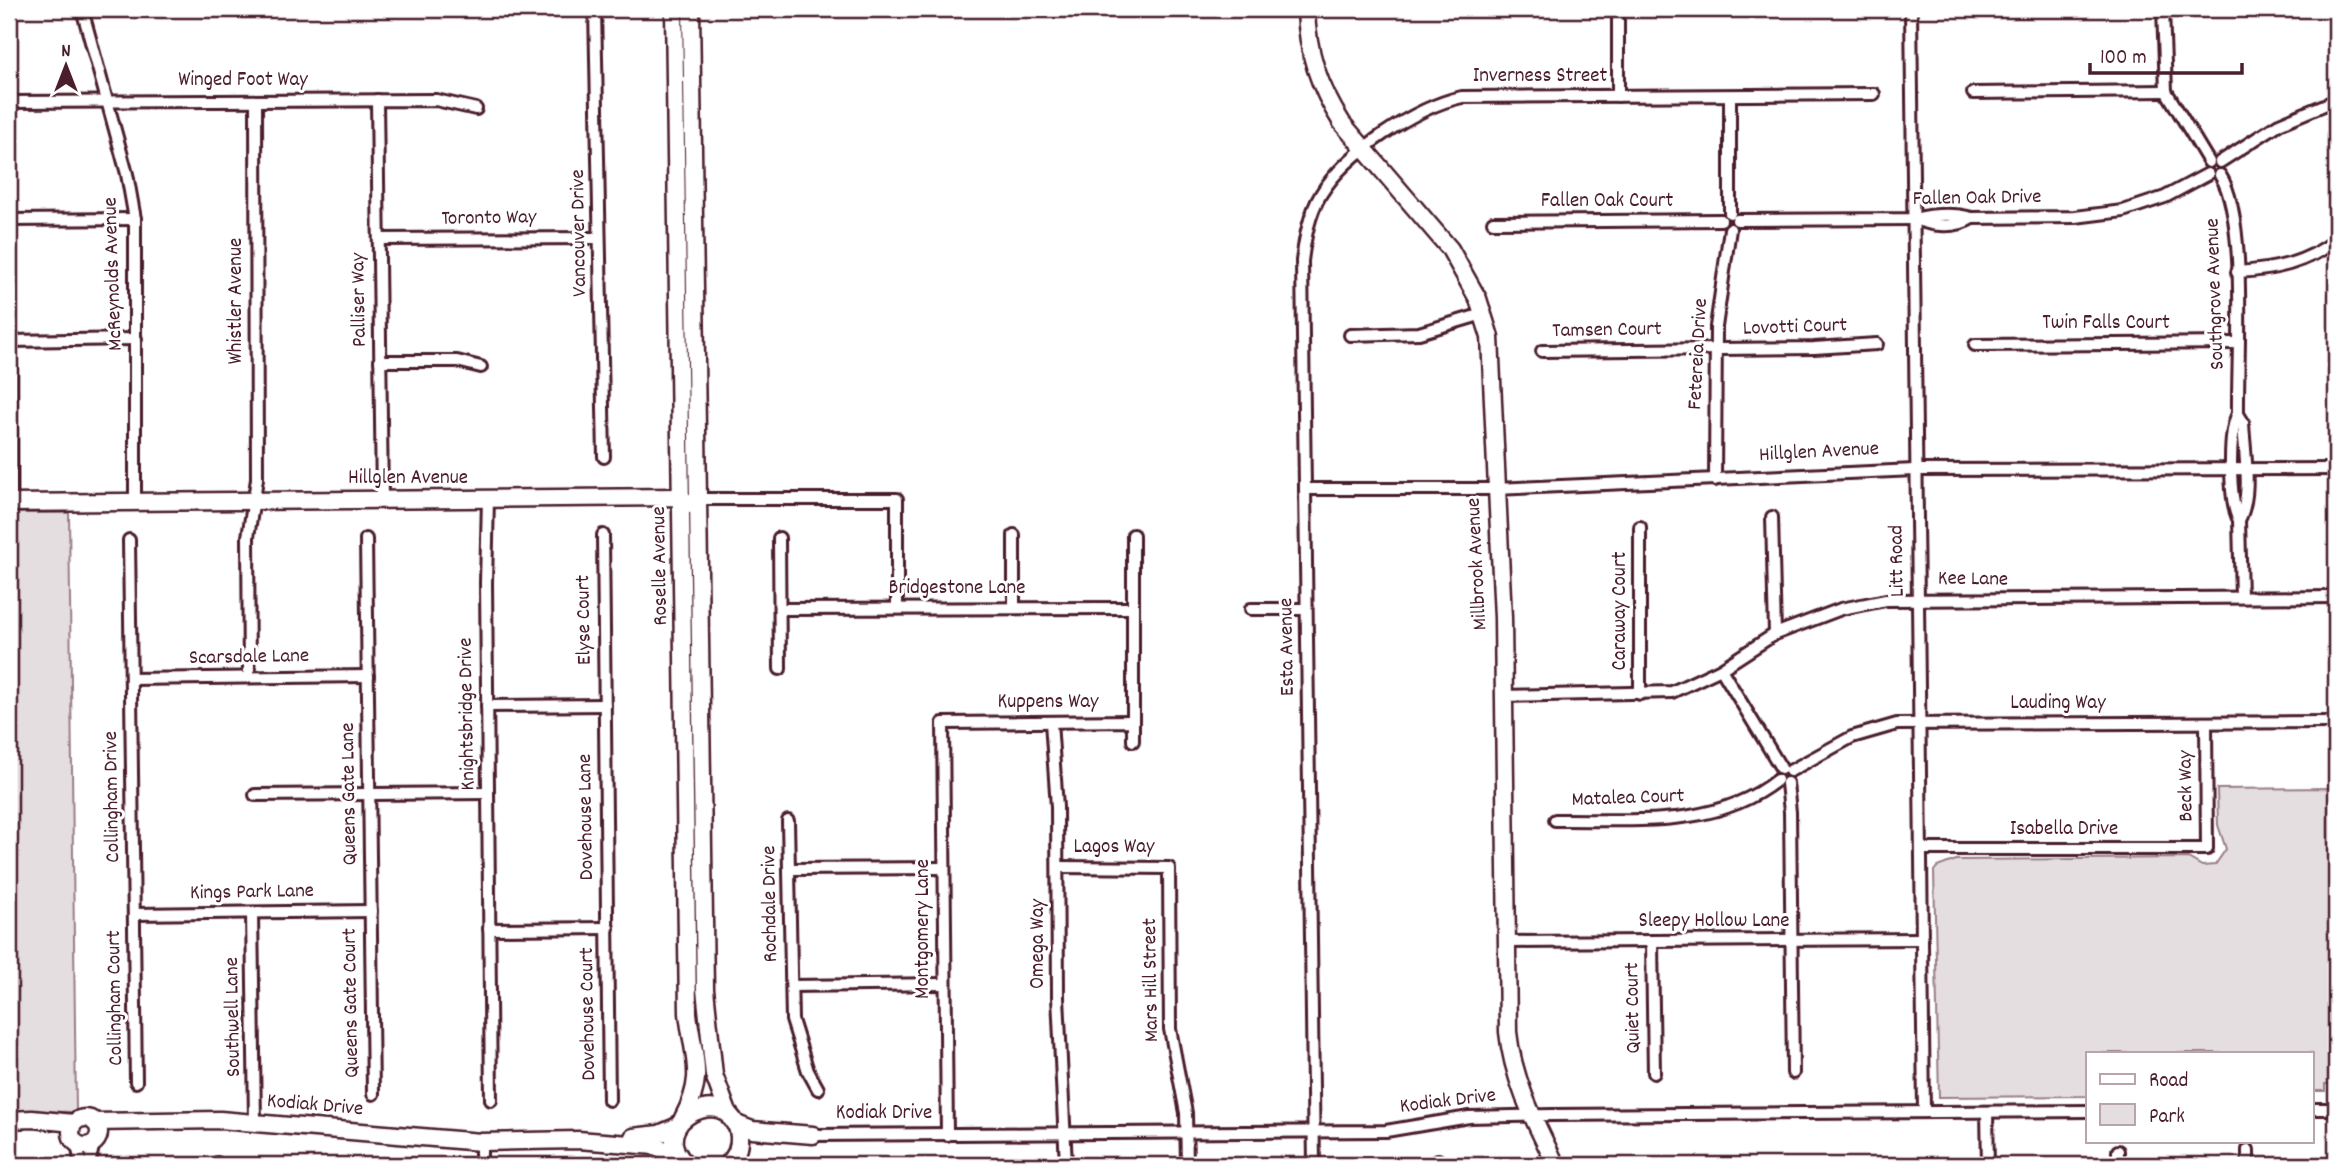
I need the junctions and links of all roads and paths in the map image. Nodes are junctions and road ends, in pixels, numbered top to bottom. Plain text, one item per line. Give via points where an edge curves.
1 (82, 9) edge
2 (595, 9) edge
3 (674, 9) edge
4 (691, 9) edge
5 (1306, 9) edge
6 (1618, 9) edge
7 (1911, 9) edge
8 (2163, 9) edge
9 (2166, 91) junction
10 (1973, 93) dead end
11 (1874, 94) dead end
12 (1618, 96) junction
13 (1730, 97) junction
14 (106, 100) junction
15 (377, 100) junction
16 (2336, 100) edge
17 (256, 101) junction
18 (9, 102) edge
19 (475, 109) dead end
20 (1365, 150) junction
21 (2215, 162) junction
22 (2208, 174) junction
23 (2220, 175) junction
24 (135, 219) junction
25 (1914, 219) junction
26 (9, 220) edge
27 (1729, 221) junction
28 (1493, 222) dead end
29 (599, 238) junction
30 (379, 239) junction
31 (2336, 240) edge
32 (2237, 272) junction
33 (1483, 314) junction
34 (1350, 335) dead end
35 (136, 339) junction
36 (10, 341) edge
37 (2237, 343) junction
38 (1877, 344) dead end
39 (1975, 345) dead end
40 (1715, 350) junction
41 (1542, 351) dead end
42 (380, 361) junction
43 (481, 367) dead end
44 (604, 457) dead end
45 (2239, 469) junction
46 (2336, 469) edge
47 (1915, 470) junction
48 (1715, 480) junction
49 (1305, 489) junction
50 (1496, 489) junction
51 (681, 497) junction
52 (488, 499) junction
53 (699, 499) junction
54 (382, 500) junction
55 (253, 501) junction
56 (135, 502) junction
57 (10, 503) edge
58 (1772, 517) dead end
59 (1640, 527) dead end
60 (1014, 535) dead end
61 (1133, 535) dead end
62 (603, 536) dead end
63 (779, 538) dead end
64 (366, 539) dead end
65 (129, 540) dead end
66 (701, 595) junction
67 (2241, 597) junction
68 (2336, 597) edge
69 (1918, 599) junction
70 (897, 608) junction
71 (1014, 608) junction
72 (1133, 608) junction
73 (780, 609) junction
74 (1251, 609) dead end
75 (1306, 609) junction
76 (1774, 634) junction
77 (780, 669) dead end
78 (1721, 670) junction
79 (368, 676) junction
80 (250, 677) junction
81 (131, 679) junction
82 (1640, 694) junction
83 (1504, 696) junction
84 (605, 705) junction
85 (487, 706) junction
86 (1133, 721) junction
87 (1051, 722) junction
88 (2336, 722) edge
89 (943, 723) joint
90 (2206, 723) junction
91 (1919, 724) junction
92 (1133, 741) dead end
93 (1784, 776) junction
94 (488, 793) junction
95 (369, 794) junction
96 (255, 795) dead end
97 (1555, 820) dead end
98 (788, 821) dead end
99 (1921, 849) junction
100 (2207, 849) joint
101 (943, 867) junction
102 (1059, 867) junction
103 (1169, 867) joint
104 (790, 869) junction
105 (371, 911) junction
106 (252, 913) junction
107 (134, 914) junction
108 (608, 928) junction
109 (489, 929) junction
110 (1922, 939) junction
111 (1791, 941) junction
112 (1507, 942) junction
113 (1652, 942) junction
114 (943, 984) junction
115 (792, 986) junction
116 (1654, 1073) dead end
117 (1793, 1073) dead end
118 (136, 1082) dead end
119 (818, 1089) dead end
120 (373, 1094) dead end
121 (491, 1100) dead end
122 (610, 1100) dead end
123 (2314, 1109) edge
124 (2336, 1109) edge
125 (2086, 1111) edge
126 (1924, 1112) junction
127 (1987, 1112) junction
128 (1532, 1116) junction
129 (13, 1120) edge
130 (732, 1120) junction
131 (255, 1122) junction
132 (681, 1122) junction
133 (74, 1123) junction
134 (1314, 1131) junction
135 (1187, 1132) junction
136 (95, 1134) junction
137 (1065, 1134) junction
138 (813, 1135) junction
139 (947, 1135) junction
140 (578, 1140) junction
141 (75, 1142) junction
142 (481, 1142) junction
143 (2248, 1150) dead end
144 (2118, 1151) dead end
145 (730, 1162) edge
146 (684, 1163) edge
147 (81, 1165) edge
148 (89, 1165) edge
149 (481, 1165) edge
150 (1066, 1165) edge
151 (1187, 1165) edge
152 (1314, 1165) edge
153 (1556, 1165) edge
154 (1988, 1165) edge
155 (2119, 1165) edge
156 (2248, 1165) edge

1 - 14 street, McReynolds Avenue
2 - 29 street, Vancouver Drive
3 - 51 street, Roselle Avenue
4 - 53 street, Roselle Avenue
5 - 20 street, Millbrook Avenue via 1307,39 1318,80 1342,123
6 - 12 street
7 - 25 street, Litt Road
8 - 9 street
9 - 10 street
9 - 21 street
11 - 13 street, Inverness Street
12 - 13 street, Inverness Street
12 - 20 street, Inverness Street via 1452,99 1411,115
13 - 27 street, Fetereia Drive
14 - 17 street, Winged Foot Way
14 - 18 street, Winged Foot Way
14 - 24 street, McReynolds Avenue
15 - 17 street, Winged Foot Way
15 - 19 street, Winged Foot Way via 436,100
15 - 30 street, Palliser Way
16 - 21 street via 2279,124
17 - 55 street, Whistler Avenue via 257,479
20 - 33 street, Millbrook Avenue via 1450,249
20 - 49 street, Esta Avenue via 1322,193 1304,244
21 - 22 street
21 - 23 street, Southgrove Avenue via 2223,170
22 - 23 street
22 - 25 street, Fallen Oak Drive via 2165,197 2111,213 2075,217 1929,215
23 - 32 street, Southgrove Avenue via 2233,211
24 - 26 street
24 - 35 street, McReynolds Avenue
25 - 27 street, Fallen Oak Drive
25 - 47 street, Litt Road
27 - 28 street, Fallen Oak Court
27 - 40 street, Fetereia Drive
29 - 30 street, Toronto Way
29 - 44 street, Vancouver Drive
30 - 42 street, Palliser Way
31 - 32 street via 2298,262
32 - 37 street, Southgrove Avenue
33 - 34 street via 1419,333
33 - 50 street, Millbrook Avenue via 1490,337
35 - 36 street
35 - 56 street, McReynolds Avenue
36 - 57 street
37 - 39 street, Twin Falls Court
37 - 45 street, Southgrove Avenue via 2238,414 2234,421
38 - 40 street, Lovotti Court
40 - 41 street, Tamsen Court
40 - 48 street, Fetereia Drive
42 - 43 street via 457,361
42 - 54 street, Palliser Way
45 - 46 street, Hillglen Avenue
45 - 47 street, Hillglen Avenue
45 - 67 street, Southgrove Avenue via 2233,510 2239,520
47 - 48 street, Hillglen Avenue
47 - 69 street, Litt Road
48 - 50 street, Hillglen Avenue
49 - 50 street, Hillglen Avenue
49 - 75 street, Esta Avenue
50 - 83 street, Millbrook Avenue
51 - 52 street, Hillglen Avenue
51 - 66 street via 690,510 692,570
51 - 132 street, Roselle Avenue via 688,1013 698,1081
52 - 54 street, Hillglen Avenue
52 - 85 street, Knightsbridge Drive
53 - 66 street, Roselle Avenue
53 - 70 street via 897,499
54 - 55 street, Hillglen Avenue
55 - 56 street, Hillglen Avenue
55 - 80 street, Whistler Avenue via 248,537
56 - 57 street, Hillglen Avenue
58 - 76 street
59 - 82 street, Caraway Court
60 - 71 street
61 - 72 street
62 - 84 street, Elyse Court
63 - 73 street
64 - 79 street, Queens Gate Lane
65 - 81 street, Collingham Drive
66 - 130 street, Roselle Avenue via 705,989 714,1075
67 - 68 street, Kee Lane
67 - 69 street, Kee Lane
69 - 76 street, Kee Lane via 1841,608
69 - 91 street, Litt Road
70 - 71 street, Bridgestone Lane
70 - 73 street, Bridgestone Lane
71 - 72 street, Bridgestone Lane
72 - 86 street
73 - 77 street
74 - 75 street
75 - 134 street, Esta Avenue
76 - 78 street, Kee Lane
78 - 82 street, Kee Lane via 1672,692
78 - 93 street
79 - 80 street, Scarsdale Lane
79 - 95 street, Queens Gate Lane
80 - 81 street, Scarsdale Lane
81 - 107 street, Collingham Drive
82 - 83 street, Kee Lane
83 - 112 street, Millbrook Avenue
84 - 85 street
84 - 108 street, Dovehouse Lane
85 - 94 street, Knightsbridge Drive
86 - 87 street, Kuppens Way
86 - 92 street
87 - 89 street, Kuppens Way
87 - 102 street, Omega Way
88 - 90 street, Lauding Way
89 - 101 street, Montgomery Lane
90 - 91 street, Lauding Way
90 - 100 street, Beck Way
91 - 93 street, Lauding Way via 1863,733
91 - 99 street, Litt Road
93 - 97 street, Matalea Court via 1733,805 1700,815
93 - 111 street
94 - 95 street
94 - 109 street, Knightsbridge Drive
95 - 96 street
95 - 105 street, Queens Gate Lane
98 - 104 street, Rochdale Drive
99 - 100 street, Isabella Drive
99 - 110 street, Litt Road
101 - 104 street
101 - 114 street, Montgomery Lane
102 - 103 street, Lagos Way
102 - 137 street, Omega Way via 1058,996
103 - 135 street, Mars Hill Street via 1170,1029
104 - 115 street, Rochdale Drive
105 - 106 street, Kings Park Lane
105 - 120 street, Queens Gate Court
106 - 107 street, Kings Park Lane
106 - 131 street, Southwell Lane
107 - 118 street, Collingham Court
108 - 109 street
108 - 122 street, Dovehouse Court
109 - 121 street, Knightsbridge Drive
110 - 111 street, Sleepy Hollow Lane
110 - 126 street, Litt Road
111 - 113 street, Sleepy Hollow Lane
111 - 117 street
112 - 113 street, Sleepy Hollow Lane
112 - 128 street, Millbrook Avenue via 1510,1053
113 - 116 street, Quiet Court
114 - 115 street
114 - 139 street, Montgomery Lane
115 - 119 street, Rochdale Drive via 798,1047
123 - 124 street
125 - 127 street, Kodiak Drive
126 - 127 street, Kodiak Drive
126 - 128 street, Kodiak Drive
127 - 154 street
128 - 134 street, Kodiak Drive via 1469,1117 1402,1129
128 - 153 street, Millbrook Avenue
129 - 133 street
129 - 141 street
130 - 132 street, Kodiak Drive via 705,1108
130 - 138 street, Kodiak Drive via 752,1130
130 - 145 street, Roselle Avenue via 739,1139
131 - 136 street, Kodiak Drive via 132,1123
131 - 142 street, Kodiak Drive
132 - 140 street, Kodiak Drive via 659,1135
132 - 146 street via 674,1140
133 - 136 street via 82,1119
133 - 141 street
134 - 135 street, Kodiak Drive
134 - 152 street, Esta Avenue
135 - 137 street, Kodiak Drive
135 - 151 street, Mars Hill Street
136 - 141 street via 86,1146
136 - 148 street
137 - 139 street, Kodiak Drive
137 - 150 street, Omega Way
138 - 139 street, Kodiak Drive
138 - 145 street, Kodiak Drive via 755,1142
140 - 142 street, Kodiak Drive
140 - 146 street, Kodiak Drive via 655,1146
141 - 147 street
142 - 149 street
143 - 156 street
144 - 155 street

